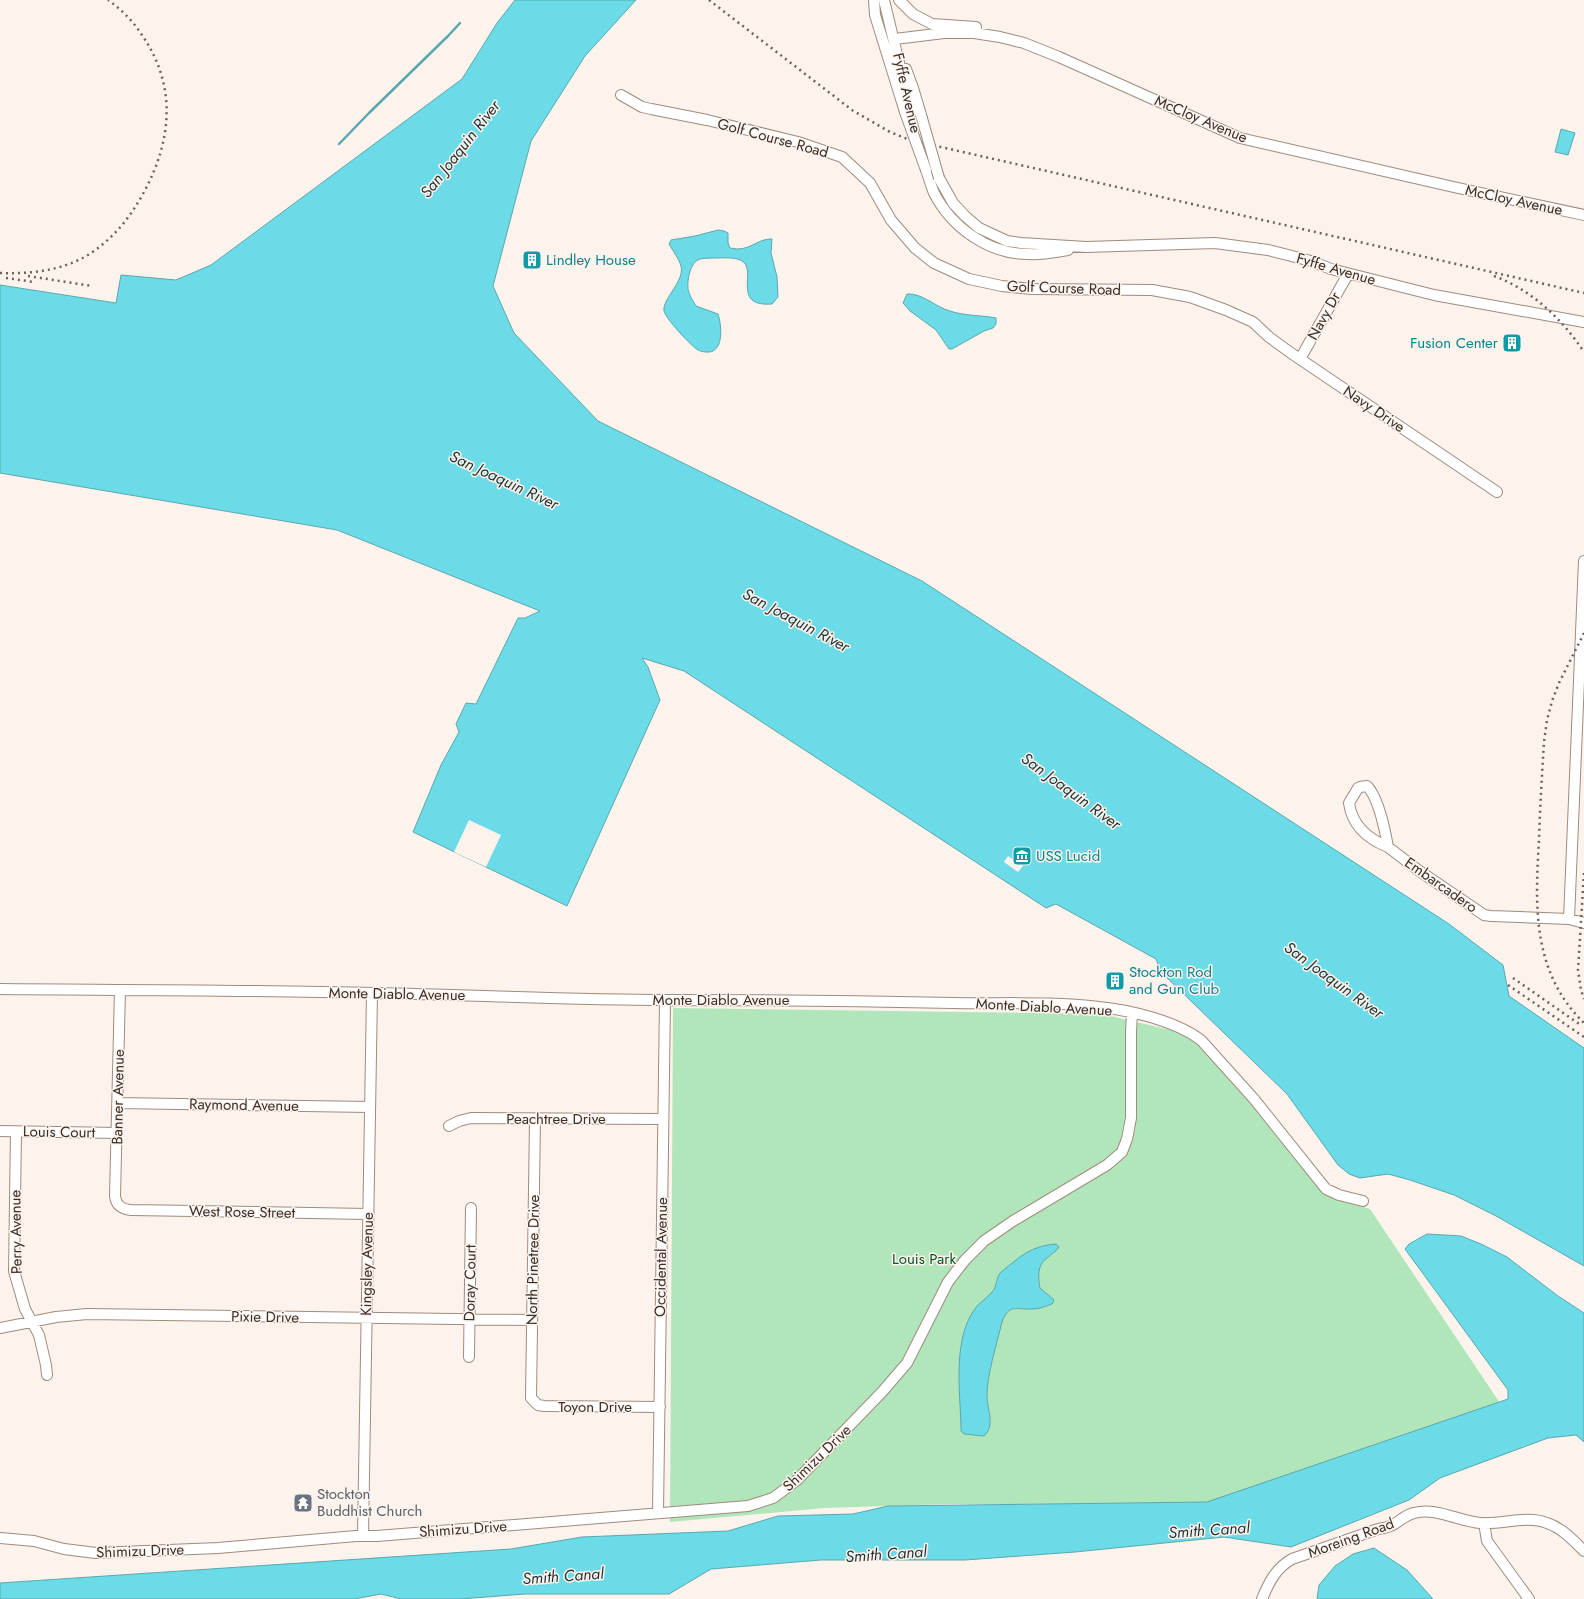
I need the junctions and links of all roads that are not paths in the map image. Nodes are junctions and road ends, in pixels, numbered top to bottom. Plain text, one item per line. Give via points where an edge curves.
1 (874, 0) edge
2 (884, 0) edge
3 (899, 0) edge
4 (895, 39) junction
5 (1059, 57) junction
6 (620, 95) dead end
7 (912, 114) junction
8 (1584, 215) edge
9 (1086, 247) junction
10 (1348, 274) junction
11 (1253, 322) joint
12 (1584, 322) edge
13 (1300, 359) junction
14 (1496, 492) dead end
15 (1584, 561) edge
16 (1388, 847) junction
17 (1569, 919) junction
18 (1584, 923) edge
19 (0, 989) edge
20 (120, 990) junction
21 (372, 993) junction
22 (665, 1000) junction
23 (1132, 1013) junction
24 (118, 1103) junction
25 (370, 1107) junction
26 (535, 1119) junction
27 (663, 1119) junction
28 (449, 1126) dead end
29 (0, 1131) edge
30 (16, 1132) junction
31 (117, 1133) junction
32 (1363, 1201) dead end
33 (118, 1204) joint
34 (472, 1208) dead end
35 (368, 1214) junction
36 (366, 1318) junction
37 (470, 1320) junction
38 (532, 1320) junction
39 (32, 1323) junction
40 (0, 1328) edge
41 (469, 1357) dead end
42 (47, 1375) dead end
43 (533, 1401) joint
44 (660, 1407) junction
45 (658, 1513) junction
46 (1484, 1523) junction
47 (363, 1536) junction
48 (0, 1538) edge
49 (1584, 1551) edge
50 (1262, 1599) edge
51 (1529, 1599) edge

1 - 7 street via 875,15
2 - 4 street
3 - 5 street via 913,14 932,24 1006,31
4 - 5 street, McCloy Avenue via 944,33 974,33 1024,43
4 - 7 street, Fyffe Avenue via 913,88
5 - 8 street, McCloy Avenue via 1240,138
6 - 11 street, Golf Course Road via 647,108 798,142 842,157 870,183 891,220 915,248 934,263 969,279 1032,289 1146,290 1168,293 1208,302
7 - 9 street, Fyffe Avenue, bridge via 939,178 953,203 979,228 1007,241
7 - 9 street, Fyffe Avenue, bridge via 934,193 954,220 981,242 1004,251 1026,254
9 - 10 street, Fyffe Avenue via 1215,243 1268,250
10 - 12 street, Fyffe Avenue via 1434,295
10 - 13 street, Navy Dr
11 - 13 street, Navy Drive
13 - 14 street, Navy Drive
15 - 17 street
16 - 16 street, Embarcadero via 1362,832 1356,824 1348,803 1360,786 1367,786 1373,794
16 - 17 street, Embarcadero via 1484,915
17 - 18 street, Embarcadero
19 - 20 street, Monte Diablo Avenue
20 - 21 street, Monte Diablo Avenue
20 - 24 street, Banner Avenue
21 - 22 street, Monte Diablo Avenue
21 - 25 street, Kingsley Avenue
22 - 23 street, Monte Diablo Avenue via 743,999 1095,1006
22 - 27 street, Occidental Avenue
23 - 32 street, Monte Diablo Avenue via 1185,1029 1201,1040 1254,1099 1326,1189
23 - 45 street, Shimizu Drive via 1131,1118 1122,1152 1107,1165 1013,1221 984,1241 965,1260 948,1282 907,1363 796,1481 773,1498 748,1506
24 - 25 street, Raymond Avenue
24 - 31 street, Banner Avenue
25 - 35 street, Kingsley Avenue
26 - 27 street, Peachtree Drive
26 - 28 street, Peachtree Drive via 471,1118
26 - 38 street, North Pinetree Drive
27 - 44 street, Occidental Avenue
29 - 30 street, Louis Court
30 - 31 street, Louis Court
30 - 39 street, Perry Avenue via 14,1271 25,1309
31 - 33 street, Banner Avenue
33 - 35 street, West Rose Street via 124,1209 131,1210
34 - 37 street, Doray Court
35 - 36 street, Kingsley Avenue
36 - 37 street, Pixie Drive
36 - 39 street, Pixie Drive via 87,1314 56,1317
36 - 47 street, Kingsley Avenue
37 - 38 street, Pixie Drive
37 - 41 street, Doray Court
38 - 43 street, North Pinetree Drive via 530,1393
39 - 40 street, Pixie Drive
39 - 42 street, Perry Avenue via 39,1335
43 - 44 street, Toyon Drive via 538,1405 550,1407
44 - 45 street, Occidental Avenue
45 - 47 street, Shimizu Drive
46 - 49 street, Moreing Road via 1514,1520 1543,1522 1568,1535
46 - 50 street, Moreing Road via 1428,1511 1405,1516 1389,1527 1284,1564 1277,1570
46 - 51 street via 1487,1541
47 - 48 street, Shimizu Drive via 218,1548 96,1553 64,1549 34,1540

